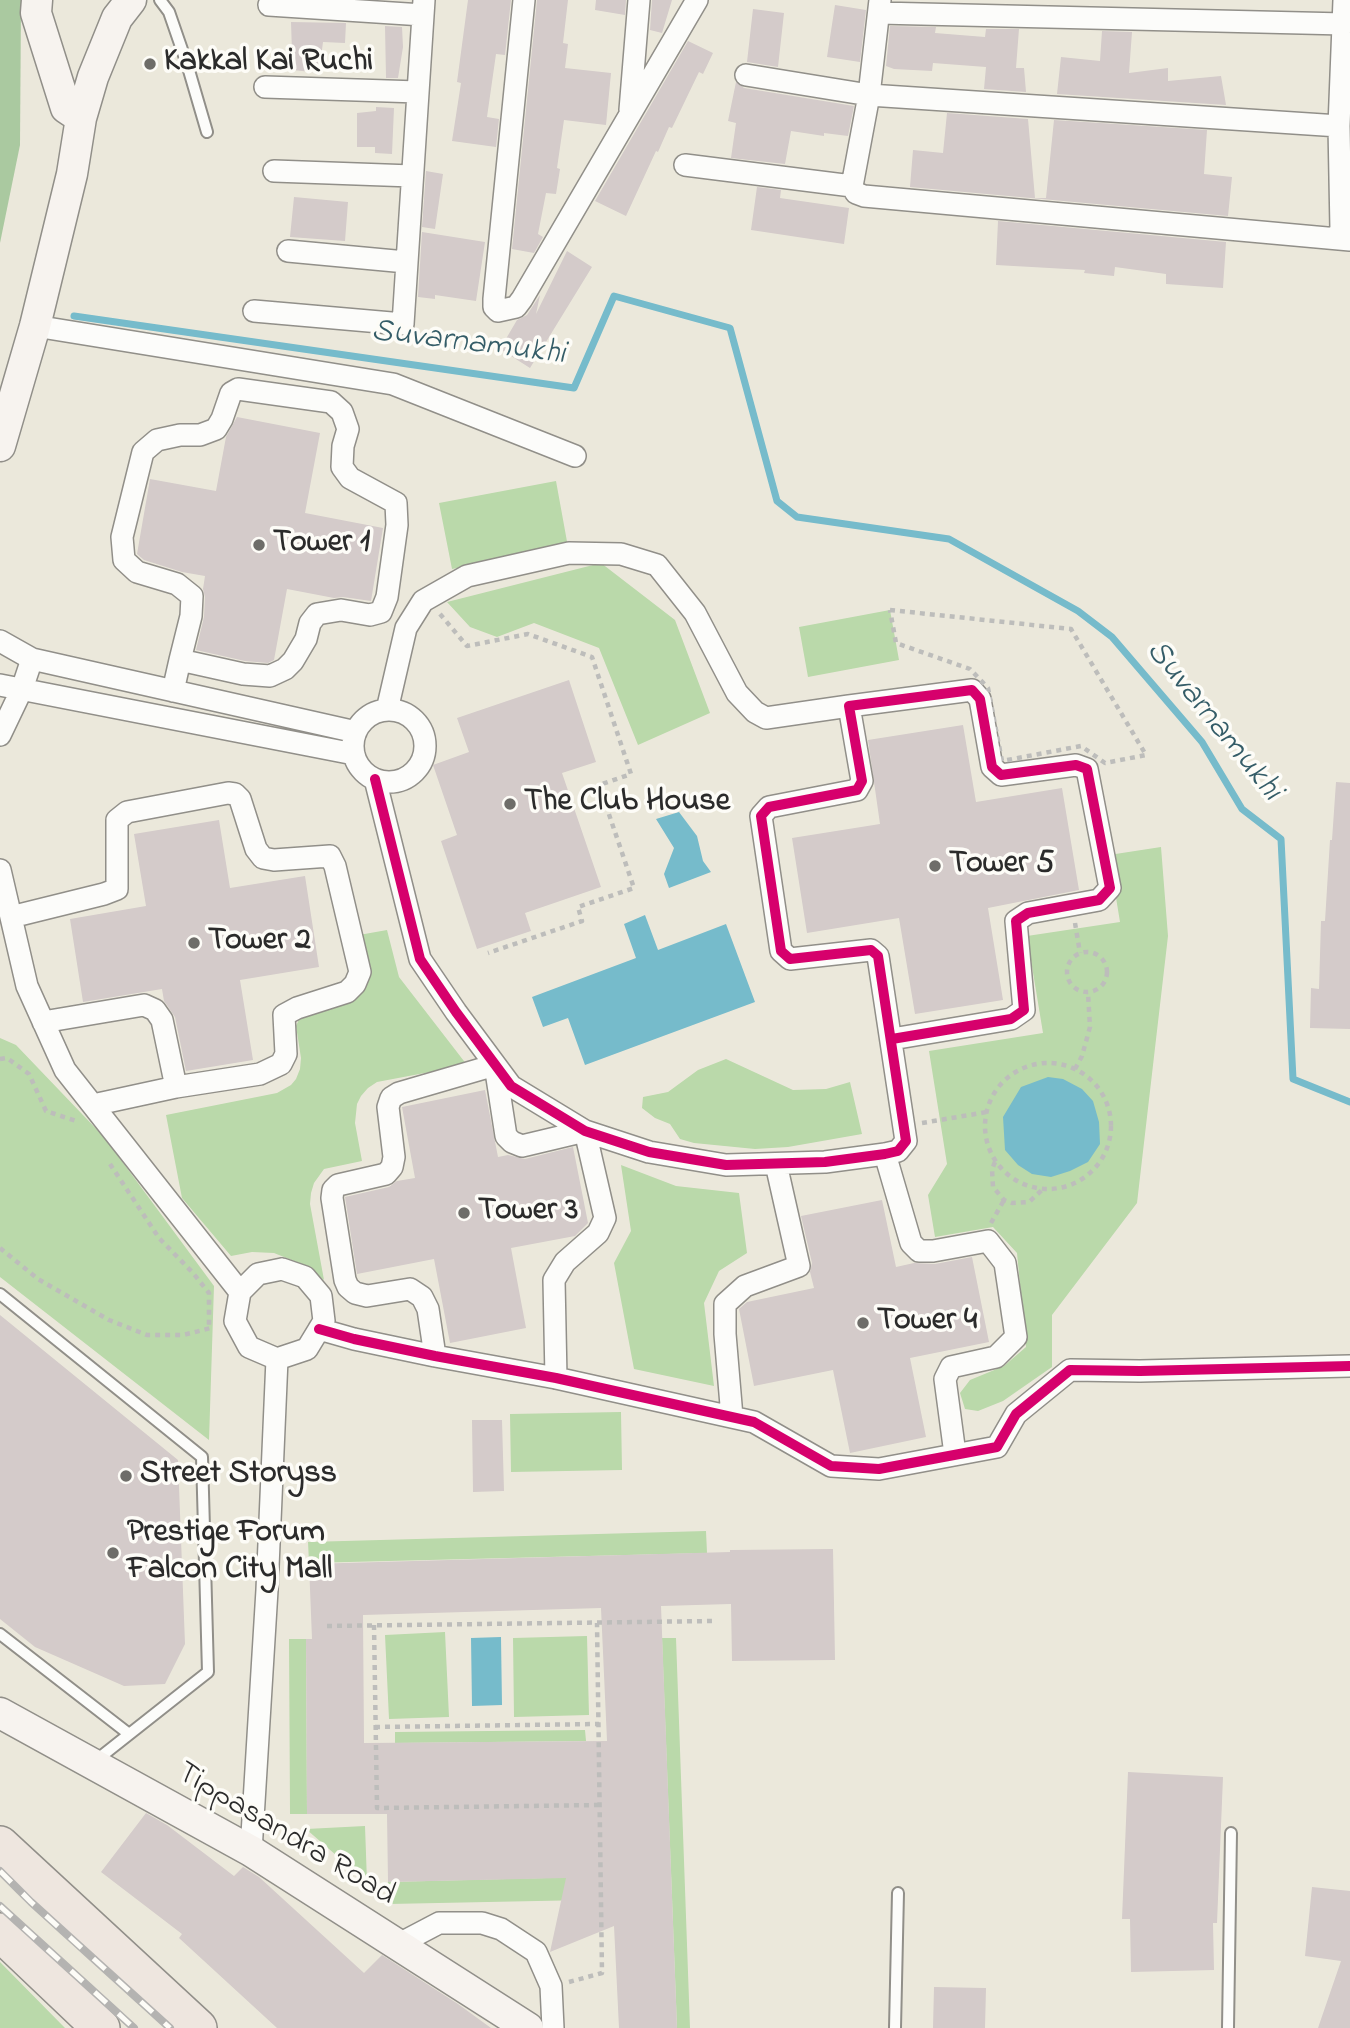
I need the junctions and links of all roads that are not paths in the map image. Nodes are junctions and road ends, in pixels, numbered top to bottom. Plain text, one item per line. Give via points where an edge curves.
1 (37, 0) edge
2 (113, 0) edge
3 (131, 0) edge
4 (160, 0) edge
5 (524, 0) edge
6 (639, 0) edge
7 (697, 0) edge
8 (1344, 0) edge
9 (269, 5) dead end
10 (424, 7) edge
11 (879, 7) edge
12 (1093, 9) edge
13 (1344, 24) junction
14 (1346, 62) edge
15 (746, 75) dead end
16 (265, 87) dead end
17 (418, 92) junction
18 (869, 95) junction
19 (74, 113) junction
20 (629, 116) junction
21 (1339, 126) junction
22 (207, 132) dead end
23 (685, 165) dead end
24 (274, 171) dead end
25 (412, 176) junction
26 (1345, 183) edge
27 (852, 186) junction
28 (1341, 239) edge
29 (288, 251) dead end
30 (406, 262) junction
31 (254, 311) dead end
32 (35, 326) junction
33 (0, 414) edge
34 (0, 446) edge
35 (575, 456) dead end
36 (387, 597) junction
37 (423, 602) junction
38 (0, 642) edge
39 (33, 659) junction
40 (180, 660) junction
41 (0, 685) edge
42 (22, 689) junction
43 (173, 691) junction
44 (849, 706) junction
45 (387, 710) junction
46 (356, 732) junction
47 (0, 735) edge
48 (354, 754) junction
49 (375, 779) junction
50 (0, 870) edge
51 (11, 917) junction
52 (43, 1022) junction
53 (891, 1039) junction
54 (495, 1065) junction
55 (176, 1087) junction
56 (93, 1105) junction
57 (585, 1131) junction
58 (886, 1154) junction
59 (776, 1164) junction
60 (240, 1292) junction
61 (0, 1294) edge
62 (319, 1329) junction
63 (435, 1356) junction
64 (277, 1359) junction
65 (1350, 1366) edge
66 (556, 1378) junction
67 (732, 1417) junction
68 (955, 1454) junction
69 (0, 1634) edge
70 (0, 1713) edge
71 (129, 1734) junction
72 (91, 1764) junction
73 (1231, 1833) dead end
74 (0, 1845) edge
75 (251, 1852) junction
76 (898, 1893) dead end
77 (0, 1932) edge
78 (399, 1944) junction
79 (101, 2028) edge
80 (198, 2028) edge
81 (528, 2028) edge
82 (553, 2028) edge
83 (895, 2028) edge
84 (1228, 2028) edge

1 - 19 main road via 36,13
2 - 19 main road
3 - 19 main road via 117,18
4 - 22 lane via 169,12
5 - 20 street via 494,299 498,311 516,307 522,299
6 - 20 street
7 - 20 street
8 - 13 street
9 - 10 street
10 - 17 street
11 - 12 street
11 - 18 street
12 - 13 street
13 - 14 street
14 - 21 street
15 - 18 street
16 - 17 street
17 - 25 street
18 - 21 street
18 - 27 street
19 - 32 main road via 72,174
19 - 33 main road via 55,173 16,362
21 - 26 street
23 - 27 street
24 - 25 street
25 - 30 street
26 - 28 street
27 - 28 street via 864,196
29 - 30 street
30 - 31 street via 403,324
32 - 34 main road
32 - 35 street via 393,384
36 - 37 street
36 - 40 street via 381,612 370,615 341,610 317,614 293,661 270,676
36 - 40 street via 396,503 350,478 342,467 348,429 342,412 331,402 238,389 230,393 216,429 157,440 143,452 122,537 124,560 137,572 177,584 192,596
37 - 44 street via 467,576 569,553 621,554 657,565 695,613 737,693 755,712 766,718
37 - 45 street via 406,628
38 - 39 street
39 - 42 street
39 - 43 street
40 - 43 street
41 - 42 street
42 - 47 street
42 - 48 street
43 - 46 street
44 - 53 street via 862,781 857,790 769,807 761,816 781,951 790,959 871,950 878,956
44 - 53 street via 972,690 980,699 992,767 1001,775 1076,765 1087,769 1110,888 1099,900 1028,913 1016,921 1024,1010 1011,1019
45 - 46 street via 368,717
45 - 49 street via 407,715 414,722 421,730 424,749 418,768 410,775 392,782
46 - 48 street
48 - 49 street via 361,770
49 - 54 street via 420,959
50 - 51 street
51 - 52 street via 27,986
51 - 55 street via 117,889 117,820 127,812 235,794 263,858 330,856 360,972 355,984 347,992 284,1015 286,1054 281,1064 260,1073
52 - 55 street via 144,1005 155,1010 162,1020
52 - 56 street via 65,1070
53 - 58 street via 906,1141 898,1151
54 - 57 street via 511,1086
54 - 57 street via 506,1136 512,1142 522,1146
54 - 63 street via 391,1098 392,1167 386,1174 333,1190 348,1287 367,1296 410,1289 422,1297
55 - 56 street
56 - 60 street
57 - 59 street via 649,1152 726,1165
57 - 66 street via 605,1218 598,1233 565,1262 554,1280
58 - 59 street
58 - 68 street via 911,1243 919,1251 988,1241 1005,1262 1016,1337 996,1357 951,1367 945,1379
59 - 67 street via 799,1266 745,1286 725,1304
60 - 62 street via 258,1274 282,1269 305,1277 321,1297 324,1321
60 - 64 street via 235,1321 249,1347
61 - 71 lane via 202,1457 208,1672
62 - 63 street
62 - 64 street via 307,1349
63 - 66 street
64 - 75 street
65 - 68 street via 1070,1370 1016,1414 998,1447
66 - 67 street
67 - 68 street via 754,1422 831,1466 879,1469
69 - 71 lane
70 - 72 main road, Tippasandra Road
71 - 72 lane
72 - 75 main road, Tippasandra Road
73 - 84 lane
74 - 80 highway
75 - 78 main road, Tippasandra Road
76 - 83 lane
77 - 79 highway
78 - 81 main road, Tippasandra Road
78 - 82 street via 439,1923 501,1928 536,1952 551,1986

